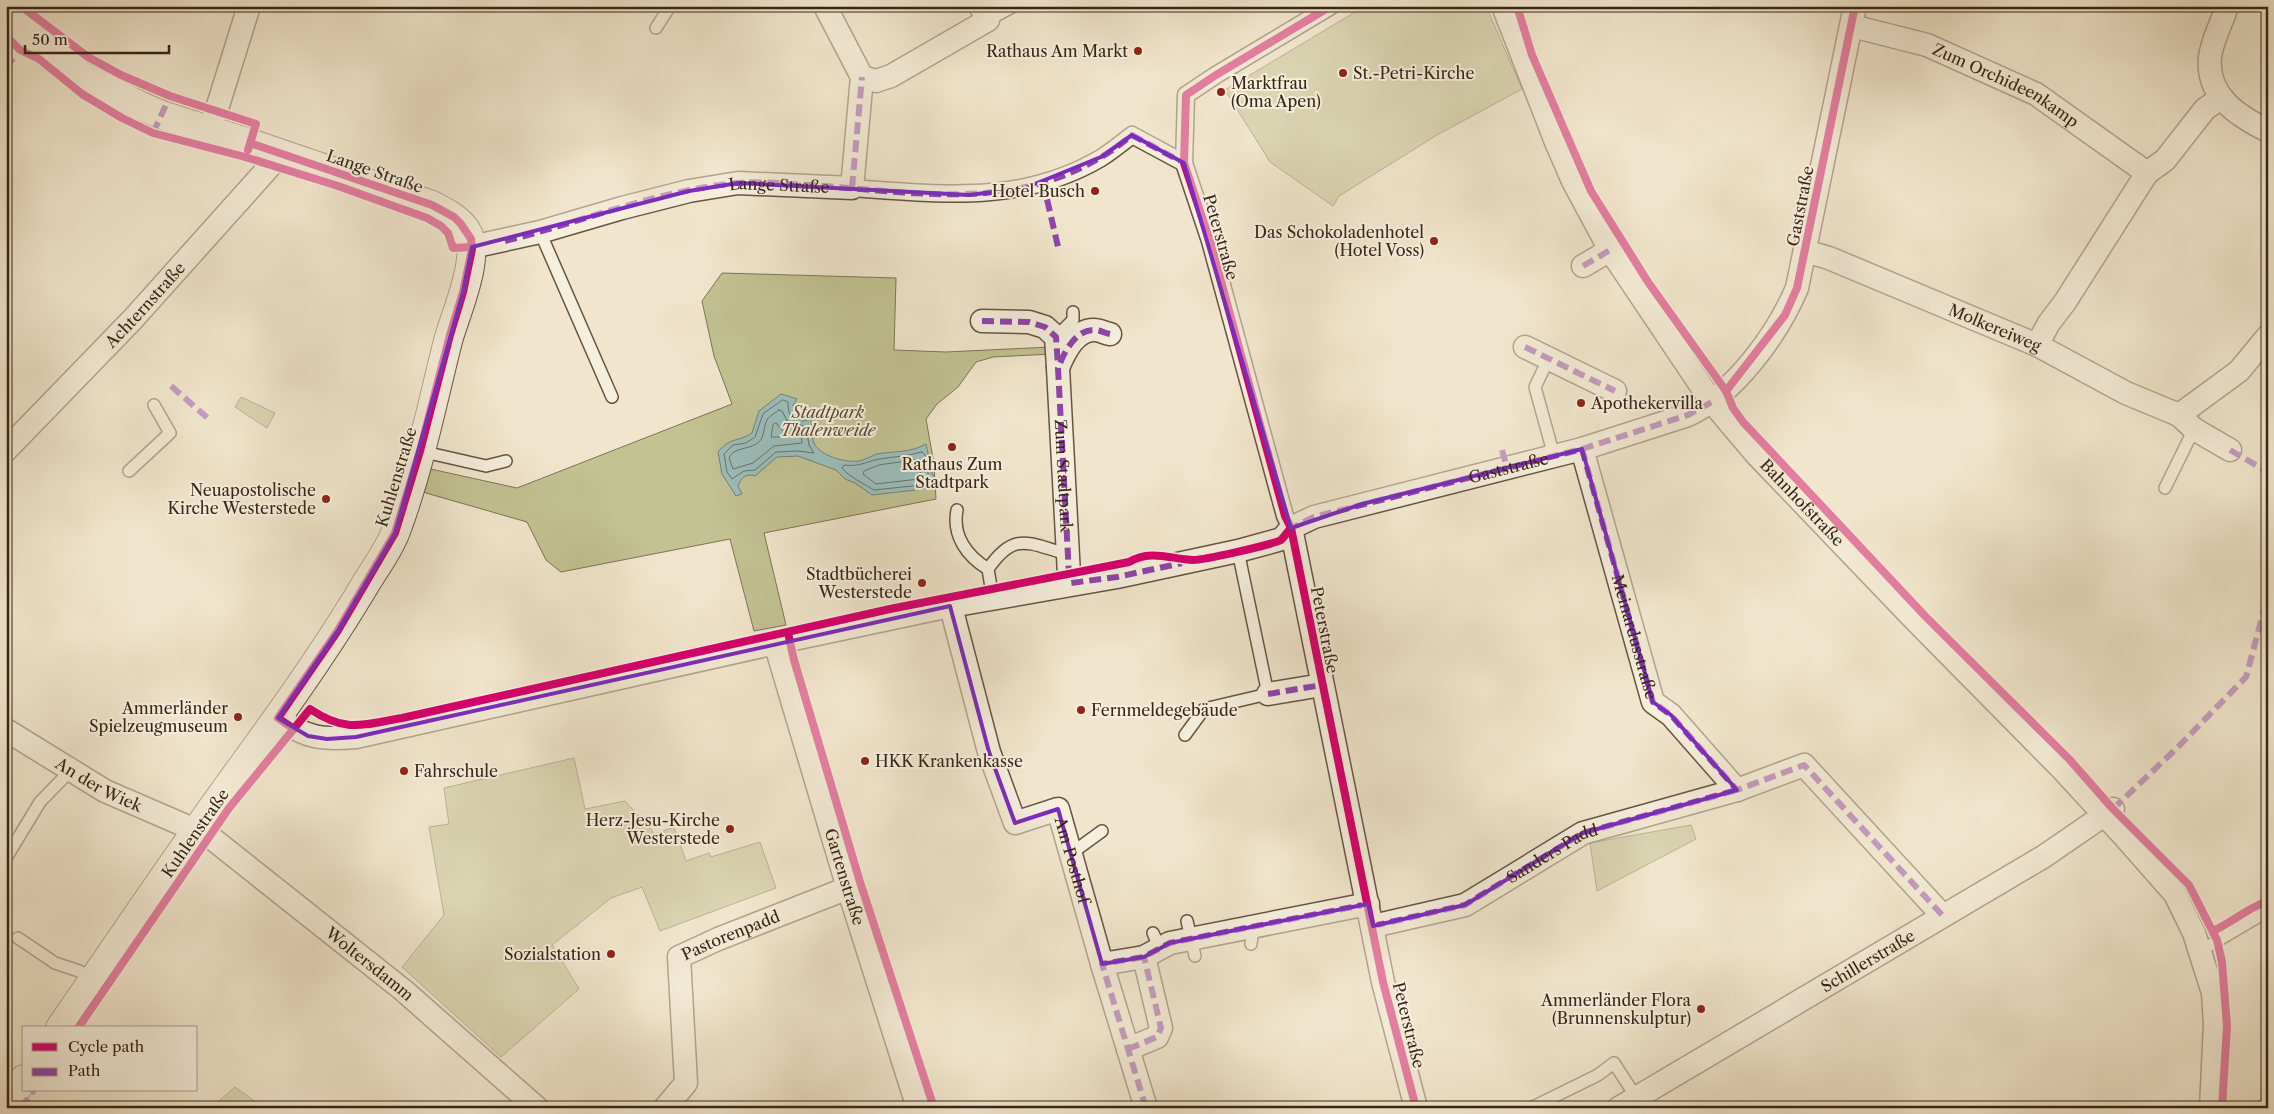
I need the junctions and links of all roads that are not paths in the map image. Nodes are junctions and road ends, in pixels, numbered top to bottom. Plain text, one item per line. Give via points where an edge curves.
1 (249, 6) edge
2 (670, 6) edge
3 (825, 6) edge
4 (1014, 6) edge
5 (1332, 6) edge
6 (2227, 6) edge
7 (984, 13) edge
8 (1853, 16) edge
9 (1505, 21) edge
10 (10, 27) edge
11 (656, 28) dead end
12 (862, 77) junction
13 (2221, 98) junction
14 (208, 130) junction
15 (2268, 130) edge
16 (276, 152) junction
17 (1184, 162) junction
18 (2147, 173) junction
19 (852, 188) junction
20 (540, 232) junction
21 (472, 247) junction
22 (1610, 250) junction
23 (1805, 251) junction
24 (1583, 266) dead end
25 (1073, 312) dead end
26 (982, 321) dead end
27 (1110, 334) dead end
28 (2268, 336) edge
29 (1056, 338) junction
30 (2037, 345) junction
31 (1525, 346) dead end
32 (1549, 358) junction
33 (1058, 368) junction
34 (1616, 392) dead end
35 (612, 397) dead end
36 (1712, 402) junction
37 (154, 405) dead end
38 (2187, 422) junction
39 (1582, 449) junction
40 (6, 450) edge
41 (2230, 450) dead end
42 (420, 451) junction
43 (1554, 456) junction
44 (506, 461) dead end
45 (129, 471) dead end
46 (2165, 488) dead end
47 (957, 510) dead end
48 (1291, 528) junction
49 (1238, 551) junction
50 (1068, 554) junction
51 (988, 569) junction
52 (1072, 583) junction
53 (993, 599) junction
54 (950, 607) junction
55 (776, 643) junction
56 (1322, 686) junction
57 (1268, 694) junction
58 (278, 718) junction
59 (6, 730) edge
60 (1185, 735) dead end
61 (71, 770) junction
62 (1737, 790) junction
63 (2109, 813) junction
64 (196, 829) junction
65 (1102, 831) dead end
66 (1069, 855) junction
67 (6, 858) edge
68 (848, 888) junction
69 (1368, 904) junction
70 (2268, 911) edge
71 (1942, 915) junction
72 (1373, 926) junction
73 (18, 938) dead end
74 (2197, 942) junction
75 (1152, 946) junction
76 (1102, 964) junction
77 (92, 980) junction
78 (61, 1026) edge
79 (1128, 1049) junction
80 (22, 1082) edge
81 (6, 1103) edge
82 (1628, 1103) edge
83 (537, 1108) edge
84 (665, 1108) edge
85 (918, 1108) edge
86 (1146, 1108) edge
87 (1416, 1108) edge
88 (1531, 1108) edge
89 (2211, 1108) edge

1 - 14 street
2 - 11 lane
3 - 12 street
4 - 7 lane
5 - 17 street, Peterstraße via 1186,95
6 - 13 street via 2210,59
7 - 12 street via 891,76 876,81
8 - 18 street, Zum Orchideenkamp via 2028,90
8 - 23 street, Gaststraße
9 - 22 street, Bahnhofstraße via 1573,181
10 - 14 street, Lange Straße via 80,75 141,106
12 - 19 street
13 - 15 street via 2232,110
13 - 18 street via 2205,109 2165,160
14 - 16 street, Lange Straße
16 - 21 street, Lange Straße via 446,212 467,231
16 - 40 street, Achternstraße via 270,165 172,276
17 - 19 street, Lange Straße via 1132,135 1102,158 1068,174 1025,188 970,195
17 - 48 street, Peterstraße via 1210,241 1285,516
18 - 30 street
19 - 20 street, Lange Straße via 738,183 689,191
20 - 21 street, Lange Straße
20 - 35 lane
21 - 42 street, Kuhlenstraße via 467,278
22 - 24 street
22 - 36 street, Bahnhofstraße
23 - 30 street, Molkereiweg
23 - 36 street, Gaststraße via 1797,288 1785,315 1726,391
25 - 29 lane via 1073,320
26 - 29 street via 1029,322 1045,327
27 - 33 street via 1095,330 1083,333 1067,348
28 - 38 street
29 - 33 street, Zum Stadtpark
30 - 38 street, Molkereiweg
31 - 32 street
32 - 34 street
32 - 43 lane via 1535,387
33 - 50 street, Zum Stadtpark
36 - 39 street, Gaststraße via 1688,415
36 - 63 street, Bahnhofstraße via 1762,460 1913,618
37 - 45 lane via 170,433
38 - 41 street, Molkereiweg
38 - 46 lane
39 - 43 street, Gaststraße
39 - 62 street, Meinardusstraße via 1653,702 1671,715
42 - 44 lane via 486,466
42 - 58 street, Kuhlenstraße via 395,533 337,632
43 - 48 street, Gaststraße via 1504,459
47 - 51 lane via 957,526 964,548 975,561
48 - 49 street, Gaststraße via 1282,539
48 - 56 street, Peterstraße
49 - 52 street, Gaststraße via 1117,577
49 - 57 lane
50 - 51 lane via 1026,542 1000,552
50 - 52 street, Zum Stadtpark via 1068,575
51 - 53 lane
52 - 53 street, Gaststraße
53 - 54 street, Gaststraße
54 - 55 street, Gaststraße
54 - 66 street, Am Posthof via 1008,783 1015,823 1058,810
55 - 58 street, Gaststraße via 356,737 327,739 308,736
55 - 68 street, Gartenstraße
56 - 57 street
56 - 69 street, Peterstraße
57 - 60 lane via 1204,709
58 - 64 street, Kuhlenstraße
59 - 61 street, An der Wiek
61 - 64 street, An der Wiek via 105,791
61 - 67 lane via 40,802
62 - 71 street via 1804,765
62 - 72 street, Sanders Padd via 1583,833 1466,905
63 - 71 street, Schillerstraße via 2042,857
63 - 74 street, Bahnhofstraße via 2175,894
64 - 77 street, Kuhlenstraße
64 - 83 street, Woltersdamm via 210,836 403,990
65 - 66 lane
66 - 76 street, Am Posthof
68 - 84 street, Pastorenpadd via 679,957 686,1083
68 - 85 street, Gartenstraße
69 - 72 street, Peterstraße
69 - 75 street via 1252,935 1191,939
70 - 74 lane
71 - 82 street, Schillerstraße
72 - 87 street, Peterstraße via 1379,983
73 - 77 lane via 55,963 79,971
74 - 89 street, Bahnhofstraße via 2213,993 2215,1024
75 - 76 street
75 - 79 street via 1161,1028 1157,1037
76 - 79 street, Am Posthof
77 - 78 street, Kuhlenstraße
79 - 86 street, Am Posthof
80 - 81 street
82 - 88 lane via 1614,1063

